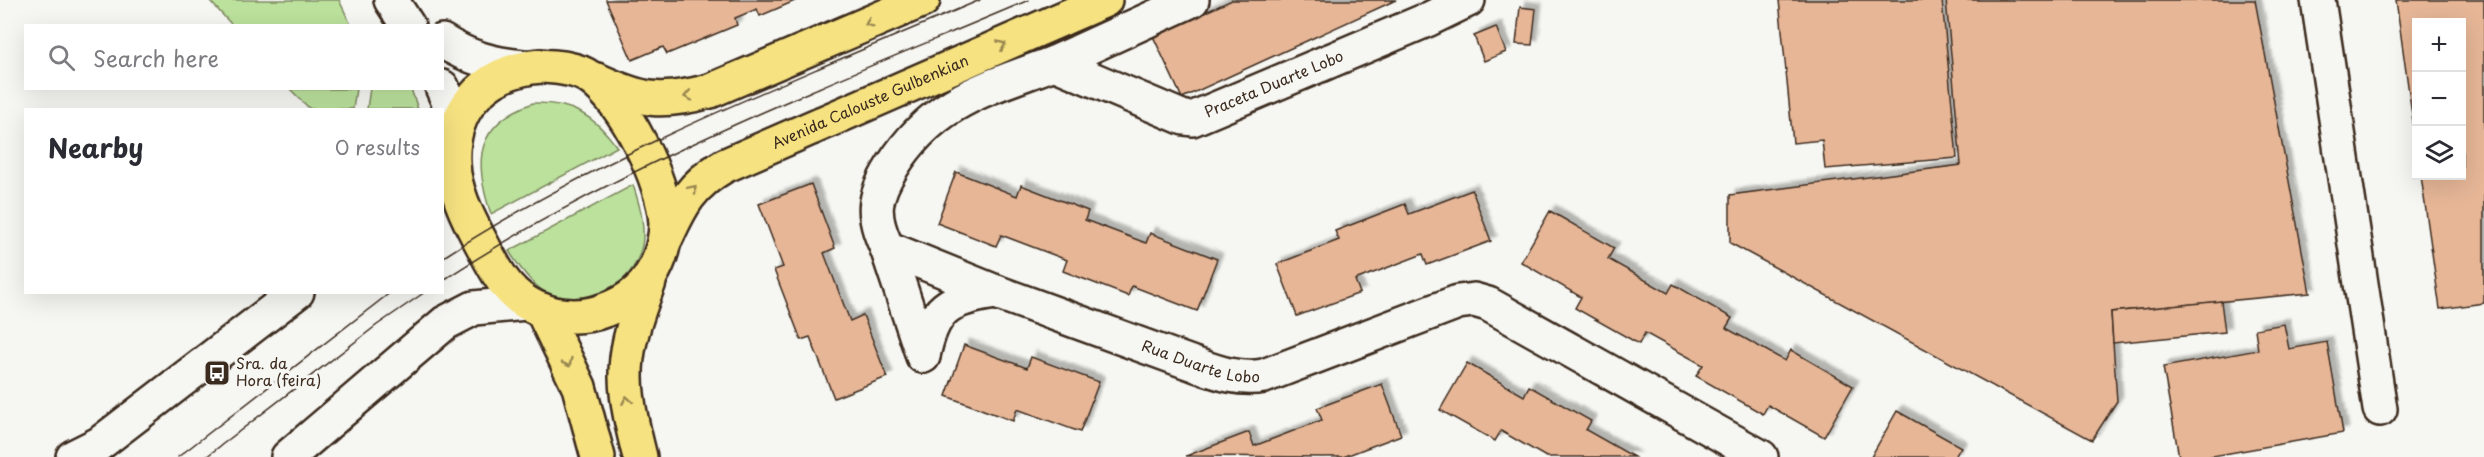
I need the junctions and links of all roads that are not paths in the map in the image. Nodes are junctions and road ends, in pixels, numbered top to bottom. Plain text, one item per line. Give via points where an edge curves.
1 (923, 0) edge
2 (1105, 0) edge
3 (1192, 0) edge
4 (1468, 0) edge
5 (2318, 0) edge
6 (444, 42) edge
7 (1054, 63) junction
8 (523, 67) junction
9 (588, 76) junction
10 (443, 90) edge
11 (453, 141) junction
12 (449, 181) edge
13 (665, 240) junction
14 (887, 248) junction
15 (652, 274) junction
16 (996, 292) junction
17 (294, 294) edge
18 (534, 307) junction
19 (2380, 410) dead end
20 (73, 457) edge
21 (288, 457) edge
22 (598, 457) edge
23 (640, 457) edge
24 (1761, 457) edge

1 -> 9 main road via 690,96 653,100
13 -> 2 main road, Avenida Calouste Gulbenkian via 690,192 724,166
3 - 7 street
4 - 7 street, Praceta Duarte Lobo via 1192,119
5 - 19 street
6 - 8 street via 465,56 491,64
7 - 14 street via 954,103 917,132 886,176 876,204 875,217
8 - 9 main road via 559,67
8 - 11 main road via 506,73 477,93 458,123
9 - 13 main road via 615,103 649,164 663,205
10 - 11 street via 450,105
11 - 12 main road
12 - 18 main road via 496,269 513,292
13 - 15 main road, Avenida Calouste Gulbenkian
14 - 16 street, Rua Duarte Lobo
14 - 16 street via 923,356 928,334 943,308 968,296
15 - 18 main road via 631,298 595,314 560,315
23 -> 15 main road via 625,392 624,366 629,339
16 - 24 street, Rua Duarte Lobo via 1219,373 1250,379 1458,302 1474,300 1488,304
17 - 20 street via 99,444
18 - 21 street via 474,308 445,323
18 -> 22 main road via 579,387

